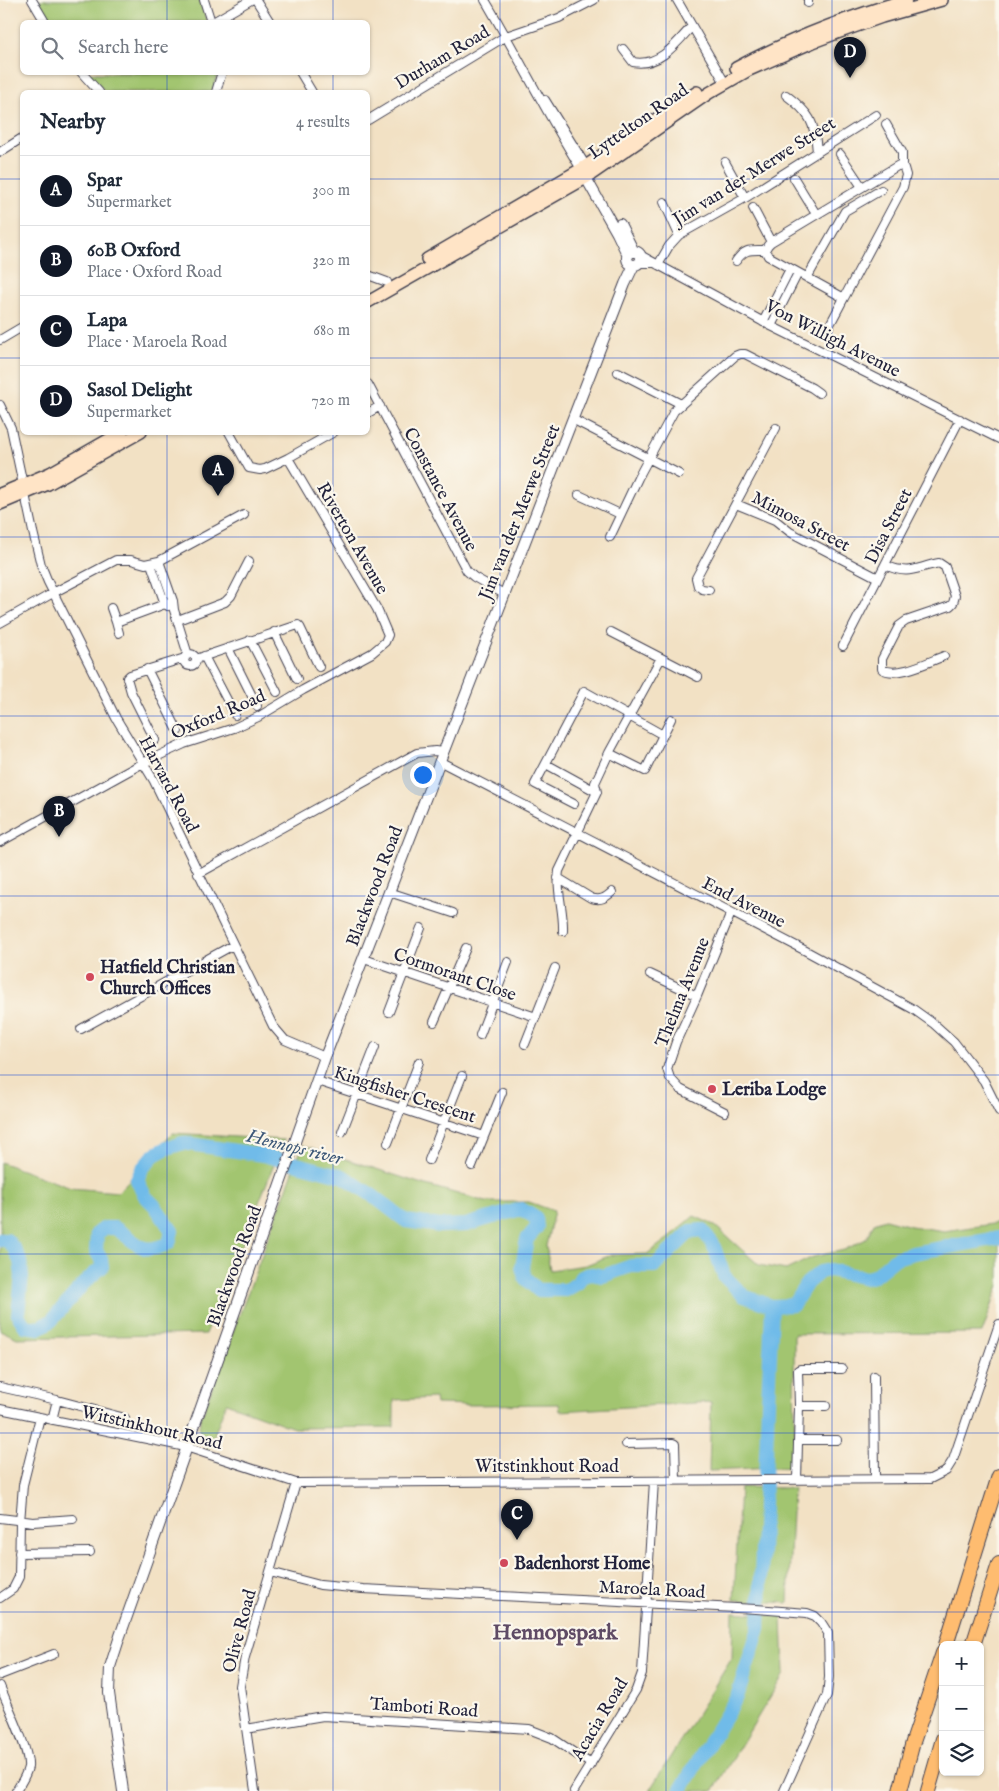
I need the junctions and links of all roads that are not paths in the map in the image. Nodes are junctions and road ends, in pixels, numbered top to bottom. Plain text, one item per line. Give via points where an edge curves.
1 (32, 0) edge
2 (204, 0) edge
3 (251, 0) edge
4 (256, 0) edge
5 (484, 0) edge
6 (594, 0) edge
7 (677, 0) edge
8 (906, 0) edge
9 (942, 0) edge
10 (44, 20) edge
11 (211, 20) edge
12 (216, 20) edge
13 (269, 20) edge
14 (692, 26) junction
15 (506, 36) junction
16 (623, 49) dead end
17 (84, 75) edge
18 (221, 75) edge
19 (302, 75) edge
20 (723, 80) junction
21 (97, 90) edge
22 (217, 90) edge
23 (311, 90) edge
24 (786, 95) dead end
25 (876, 115) dead end
26 (370, 119) edge
27 (886, 124) dead end
28 (20, 139) edge
29 (0, 152) edge
30 (817, 152) junction
31 (840, 154) dead end
32 (725, 162) dead end
33 (902, 166) junction
34 (586, 172) junction
35 (794, 178) dead end
36 (862, 187) junction
37 (881, 190) dead end
38 (745, 198) junction
39 (664, 202) dead end
40 (753, 208) dead end
41 (816, 214) junction
42 (680, 235) junction
43 (771, 242) junction
44 (766, 250) junction
45 (634, 259) junction
46 (736, 261) dead end
47 (656, 264) junction
48 (790, 269) junction
49 (798, 273) junction
50 (370, 275) edge
51 (806, 278) junction
52 (387, 282) junction
53 (370, 292) edge
54 (844, 298) junction
55 (370, 301) edge
56 (763, 322) junction
57 (772, 326) junction
58 (20, 328) edge
59 (826, 332) dead end
60 (0, 340) edge
61 (618, 372) dead end
62 (370, 388) edge
63 (819, 394) dead end
64 (681, 404) junction
65 (0, 405) edge
66 (380, 406) junction
67 (370, 412) edge
68 (960, 419) junction
69 (574, 420) junction
70 (776, 428) dead end
71 (117, 435) edge
72 (136, 435) edge
73 (231, 435) edge
74 (329, 435) edge
75 (999, 440) edge
76 (288, 458) junction
77 (649, 458) junction
78 (679, 474) dead end
79 (24, 490) junction
80 (0, 494) edge
81 (579, 495) dead end
82 (0, 504) edge
83 (736, 504) junction
84 (620, 514) junction
85 (244, 515) dead end
86 (610, 537) dead end
87 (160, 561) junction
88 (249, 561) dead end
89 (151, 564) junction
90 (885, 564) junction
91 (878, 578) junction
92 (709, 590) dead end
93 (53, 592) junction
94 (504, 594) junction
95 (169, 602) junction
96 (111, 608) dead end
97 (178, 620) junction
98 (116, 622) junction
99 (0, 623) edge
100 (274, 632) junction
101 (611, 632) dead end
102 (119, 633) dead end
103 (388, 636) joint
104 (250, 640) junction
105 (843, 646) dead end
106 (228, 648) junction
107 (186, 656) junction
108 (204, 656) junction
109 (944, 656) dead end
110 (661, 658) junction
111 (319, 667) dead end
112 (147, 669) junction
113 (698, 677) dead end
114 (297, 679) dead end
115 (277, 692) dead end
116 (256, 706) dead end
117 (235, 715) dead end
118 (629, 716) junction
119 (671, 719) dead end
120 (178, 731) dead end
121 (663, 735) junction
122 (154, 740) dead end
123 (608, 753) junction
124 (441, 757) junction
125 (143, 763) junction
126 (546, 764) junction
127 (597, 792) junction
128 (574, 804) dead end
129 (577, 834) junction
130 (0, 842) edge
131 (198, 874) junction
132 (558, 878) junction
133 (389, 892) junction
134 (612, 892) dead end
135 (453, 913) dead end
136 (731, 913) junction
137 (422, 928) dead end
138 (563, 931) dead end
139 (232, 945) junction
140 (466, 948) dead end
141 (364, 959) junction
142 (508, 962) dead end
143 (555, 968) dead end
144 (405, 972) junction
145 (650, 974) dead end
146 (448, 988) junction
147 (698, 996) junction
148 (492, 1002) junction
149 (389, 1012) dead end
150 (536, 1017) junction
151 (434, 1022) dead end
152 (81, 1029) dead end
153 (480, 1035) dead end
154 (525, 1044) dead end
155 (375, 1046) dead end
156 (325, 1057) junction
157 (420, 1062) dead end
158 (462, 1076) dead end
159 (317, 1081) junction
160 (502, 1092) dead end
161 (357, 1094) junction
162 (401, 1110) junction
163 (999, 1111) edge
164 (725, 1112) dead end
165 (443, 1123) junction
166 (342, 1132) dead end
167 (484, 1136) junction
168 (388, 1143) dead end
169 (429, 1160) dead end
170 (472, 1166) dead end
171 (999, 1324) edge
172 (842, 1369) dead end
173 (874, 1376) dead end
174 (0, 1387) edge
175 (57, 1400) junction
176 (799, 1406) junction
177 (826, 1406) dead end
178 (0, 1409) edge
179 (40, 1417) junction
180 (125, 1418) dead end
181 (52, 1420) junction
182 (799, 1440) junction
183 (837, 1440) dead end
184 (626, 1444) dead end
185 (186, 1447) junction
186 (999, 1476) edge
187 (875, 1479) junction
188 (676, 1480) junction
189 (796, 1480) junction
190 (654, 1481) junction
191 (296, 1483) junction
192 (0, 1518) edge
193 (73, 1519) dead end
194 (20, 1522) junction
195 (90, 1552) dead end
196 (19, 1553) junction
197 (999, 1564) edge
198 (270, 1572) junction
199 (0, 1598) edge
200 (647, 1604) junction
201 (947, 1641) edge
202 (974, 1641) edge
203 (54, 1654) dead end
204 (939, 1665) edge
205 (0, 1675) edge
206 (0, 1686) edge
207 (246, 1729) junction
208 (939, 1753) edge
209 (591, 1764) junction
210 (16, 1791) edge
211 (123, 1791) edge
212 (255, 1791) edge
213 (574, 1791) edge
214 (784, 1791) edge
215 (900, 1791) edge
216 (928, 1791) edge

1 - 10 street
2 - 11 street
3 - 12 street
4 - 13 street
5 - 15 street
6 - 15 street, Durham Road via 559,18
7 - 14 street
8 - 20 main road, Lyttelton Road via 804,35 761,55
9 - 20 main road, Lyttelton Road via 813,42
14 - 16 street via 670,49 644,64 633,62
14 - 20 street
15 - 26 street, Durham Road
15 - 34 street via 552,122
17 - 21 street
18 - 22 street
19 - 23 street
20 - 34 main road, Lyttelton Road
24 - 30 street via 809,116
25 - 30 street, Jim van der Merwe Street
27 - 33 street via 902,152
28 - 29 street
30 - 38 street, Jim van der Merwe Street
31 - 36 street
32 - 38 street
33 - 36 street via 895,166
33 - 54 street via 906,175 903,187
34 - 45 street
34 - 52 main road, Lyttelton Road
34 - 55 main road, Lyttelton Road
35 - 41 street
36 - 41 street
37 - 51 street via 845,211
38 - 42 street, Jim van der Merwe Street
39 - 42 street
40 - 43 street
41 - 43 street
42 - 47 street, Jim van der Merwe Street
43 - 44 street
44 - 46 street via 749,250
44 - 48 street via 768,256
45 - 47 street, Von Willigh Avenue
45 - 69 street, Jim van der Merwe Street
47 - 56 street, Von Willigh Avenue
48 - 49 street
48 - 56 street
49 - 51 street
49 - 57 street
50 - 52 street
51 - 54 street
52 - 53 main road, Lyttelton Road
54 - 59 street
56 - 57 street, Von Willigh Avenue
57 - 68 street, Von Willigh Avenue
58 - 60 street
61 - 64 street
62 - 66 street, Constance Avenue
63 - 64 street via 752,357 740,354 729,360
64 - 77 street
65 - 79 street, Harvard Road via 11,428
66 - 67 street
66 - 94 street, Constance Avenue via 467,571
68 - 75 street, Von Willigh Avenue
68 - 90 street, Disa Street
69 - 77 street
69 - 94 street, Jim van der Merwe Street
70 - 83 street
71 - 79 main road
72 - 79 main road via 48,484
73 - 76 street via 249,468 265,469
74 - 76 street
76 - 103 street, Riverton Avenue via 377,609
77 - 78 street
77 - 84 street
79 - 80 main road
79 - 82 main road
79 - 93 street, Harvard Road via 42,565
81 - 84 street
83 - 91 street, Mimosa Street via 775,520 790,532
83 - 92 street via 696,578 698,586
84 - 86 street
85 - 87 street
87 - 89 street
87 - 95 street
88 - 97 street via 225,602
89 - 93 street via 116,560
89 - 95 street
90 - 91 street, Disa Street
90 - 109 street via 906,571 942,564 948,572 955,596 950,606 899,626 882,659 882,669 903,671
91 - 105 street, Disa Street
93 - 99 street
93 - 125 street, Harvard Road via 116,718
94 - 124 street, Jim van der Merwe Street
95 - 97 street
95 - 98 street
96 - 98 street
97 - 107 street
98 - 102 street
100 - 104 street
100 - 111 street via 296,625 300,627
100 - 114 street
101 - 110 street
103 - 125 street, Oxford Road via 386,642 372,653 258,717
104 - 106 street
104 - 115 street
106 - 108 street
106 - 116 street
107 - 108 street via 184,663 188,666
107 - 112 street
108 - 117 street
110 - 113 street
110 - 118 street
112 - 120 street
112 - 122 street via 130,675 126,680
118 - 121 street
118 - 123 street
118 - 126 street via 584,692
119 - 121 street
121 - 123 street via 646,771
123 - 127 street via 595,783
124 - 129 street, End Avenue
124 - 131 street via 427,751 417,753
124 - 133 street, Blackwood Road
125 - 130 street, Oxford Road
125 - 131 street, Harvard Road
126 - 127 street
126 - 128 street via 535,784
127 - 129 street
129 - 132 street
129 - 136 street, End Avenue
131 - 139 street, Harvard Road
132 - 134 street via 597,900
132 - 138 street
133 - 135 street
133 - 141 street, Blackwood Road
136 - 147 street, Thelma Avenue
136 - 163 street, End Avenue via 913,1008 954,1042 970,1061
137 - 144 street
139 - 152 street
139 - 156 street, Harvard Road via 278,1034
140 - 146 street
141 - 144 street, Cormorant Close
141 - 156 street, Blackwood Road
142 - 148 street
143 - 150 street
144 - 146 street, Cormorant Close
144 - 149 street
145 - 147 street
146 - 148 street, Cormorant Close
146 - 151 street
147 - 164 street, Thelma Avenue via 676,1042 668,1074 680,1090
148 - 150 street, Cormorant Close
148 - 153 street
150 - 154 street
155 - 161 street
156 - 159 street, Blackwood Road
157 - 162 street
158 - 165 street
159 - 161 street, Kingfisher Crescent
159 - 185 street, Blackwood Road
160 - 167 street
161 - 162 street, Kingfisher Crescent
161 - 166 street
162 - 165 street, Kingfisher Crescent
162 - 168 street
165 - 167 street, Kingfisher Crescent
165 - 169 street
167 - 170 street
171 - 187 street, Witstinkhout Road via 956,1452 946,1470 930,1479
172 - 176 street via 798,1370
173 - 187 street
174 - 175 street
175 - 180 street
175 - 181 street
176 - 177 street
176 - 182 street
178 - 179 street, Witstinkhout Road
179 - 181 street, Witstinkhout Road
179 - 194 street via 23,1485
181 - 185 street, Witstinkhout Road
182 - 183 street
182 - 189 street
184 - 188 street via 675,1444
185 - 191 street, Witstinkhout Road
185 - 211 street, Blackwood Road via 110,1667 109,1693
186 - 201 highway
187 - 189 street, Witstinkhout Road
188 - 189 street, Witstinkhout Road
188 - 190 street, Witstinkhout Road
190 - 191 street, Witstinkhout Road
190 - 200 street, Acacia Road
191 - 198 street, Olive Road
192 - 194 street
193 - 194 street
194 - 196 street
195 - 196 street
196 - 199 street via 20,1573 16,1586
197 - 202 highway
198 - 200 street, Maroela Road via 320,1585
198 - 207 street, Olive Road via 245,1657 240,1686
200 - 209 street, Acacia Road via 640,1682
200 - 214 street, Maroela Road via 807,1613 815,1616 825,1627 829,1642 827,1695
203 - 205 street
204 - 215 highway
206 - 210 street via 27,1754 26,1771
207 - 209 street, Tamboti Road via 322,1716 529,1729 552,1738
207 - 212 street, Olive Road
208 - 216 highway
209 - 213 street, Acacia Road

